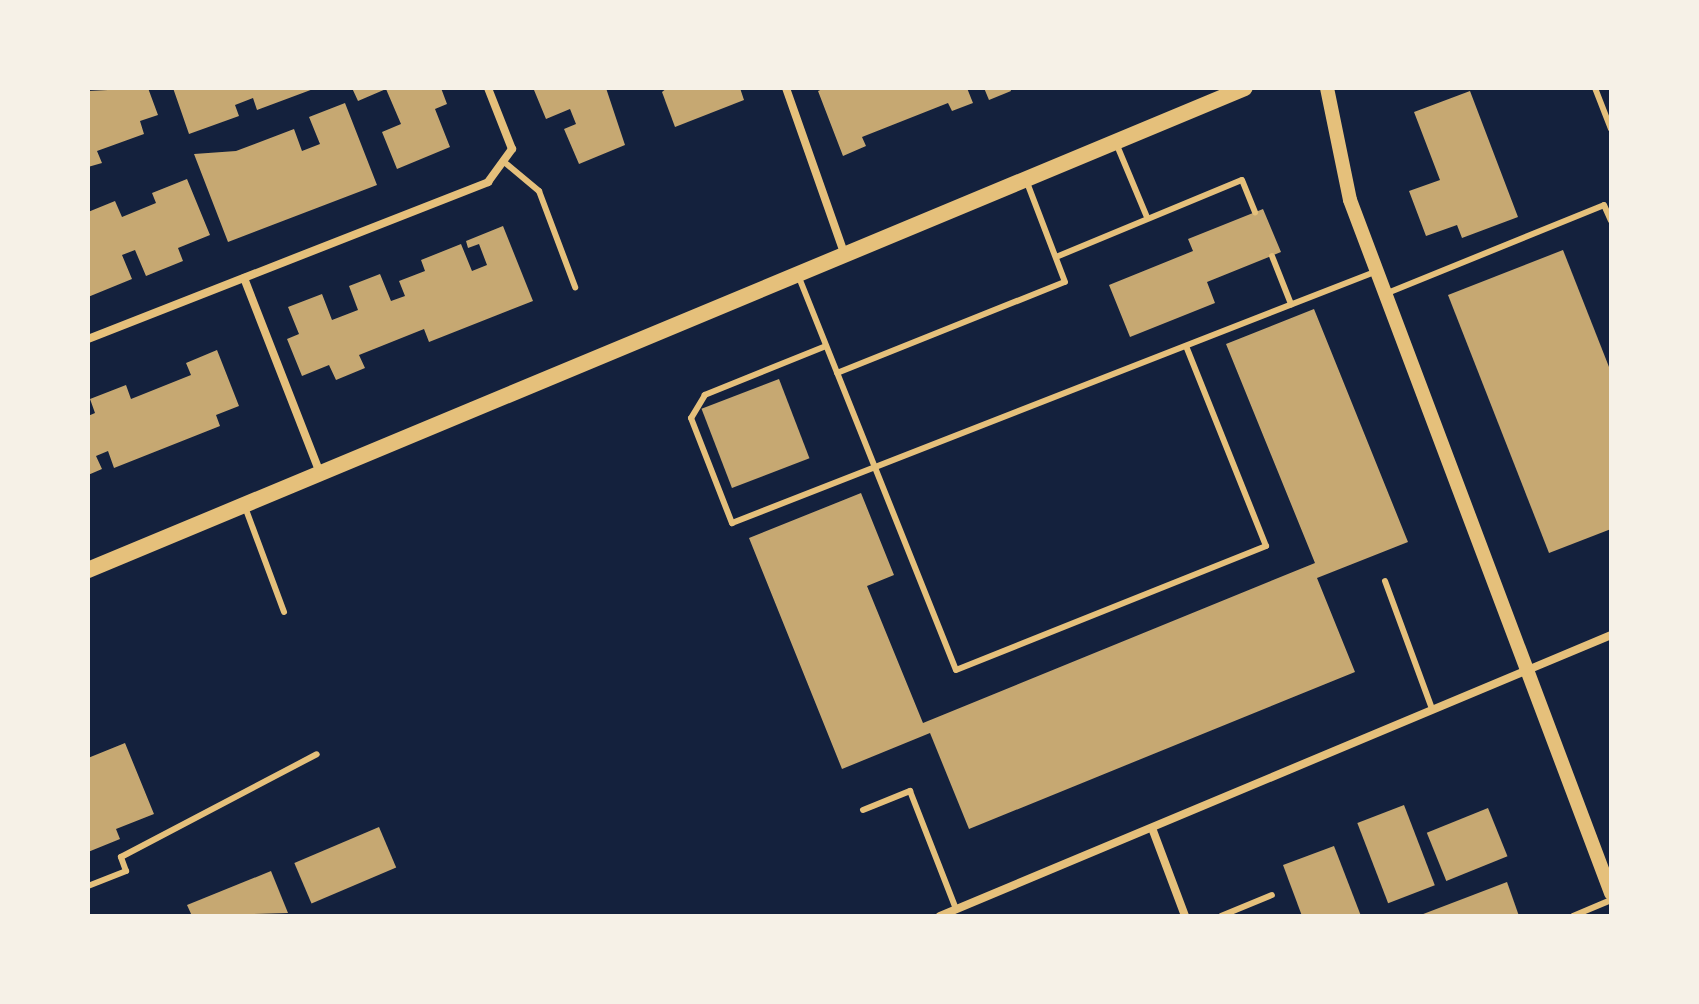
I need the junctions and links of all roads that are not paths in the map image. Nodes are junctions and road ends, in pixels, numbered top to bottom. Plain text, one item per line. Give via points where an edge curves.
1 (488, 88) edge
2 (786, 88) edge
3 (1245, 88) edge
4 (1327, 88) edge
5 (1595, 88) edge
6 (1611, 129) edge
7 (1116, 142) junction
8 (503, 161) junction
9 (1026, 180) junction
10 (1611, 195) edge
11 (1604, 205) junction
12 (1255, 212) dead end
13 (1147, 217) junction
14 (1611, 221) edge
15 (845, 256) junction
16 (1272, 256) dead end
17 (1056, 257) junction
18 (1377, 271) junction
19 (797, 275) junction
20 (244, 278) junction
21 (575, 287) dead end
22 (1385, 294) junction
23 (1291, 304) junction
24 (88, 339) edge
25 (826, 346) junction
26 (1186, 346) junction
27 (837, 373) junction
28 (875, 467) junction
29 (320, 473) junction
30 (244, 505) junction
31 (88, 570) edge
32 (1385, 581) dead end
33 (284, 612) dead end
34 (1611, 635) edge
35 (1525, 670) junction
36 (1432, 709) junction
37 (317, 754) dead end
38 (863, 810) dead end
39 (1152, 828) junction
40 (1607, 872) edge
41 (88, 886) edge
42 (1611, 893) edge
43 (1272, 895) dead end
44 (1611, 900) edge
45 (956, 909) junction
46 (940, 916) edge
47 (1185, 916) edge
48 (1221, 916) edge
49 (1573, 916) edge

1 - 8 street via 512,149
2 - 15 street
3 - 7 main road
4 - 18 street via 1350,200
5 - 6 lane
7 - 9 main road
7 - 13 lane
8 - 20 street via 488,182
8 - 21 lane via 539,191
9 - 15 main road
9 - 17 lane
10 - 11 lane
11 - 14 lane
11 - 22 lane
12 - 13 lane via 1242,180
13 - 17 lane
15 - 19 main road
16 - 23 lane
17 - 27 lane via 1065,282
18 - 22 street
18 - 23 lane
19 - 25 lane
19 - 29 main road
20 - 24 street
20 - 29 street
22 - 35 street
23 - 26 lane
25 - 27 lane
25 - 28 lane via 705,395 691,418 732,523
26 - 28 lane
26 - 28 lane via 1266,546 956,670
27 - 28 lane
29 - 30 main road
30 - 31 main road
30 - 33 lane
32 - 36 lane
34 - 35 street
35 - 36 street
35 - 40 street
36 - 39 street
37 - 41 lane via 121,857 126,871
38 - 45 lane via 910,791
39 - 45 street
39 - 47 street
40 - 42 street
43 - 48 lane
44 - 49 lane
45 - 46 street

